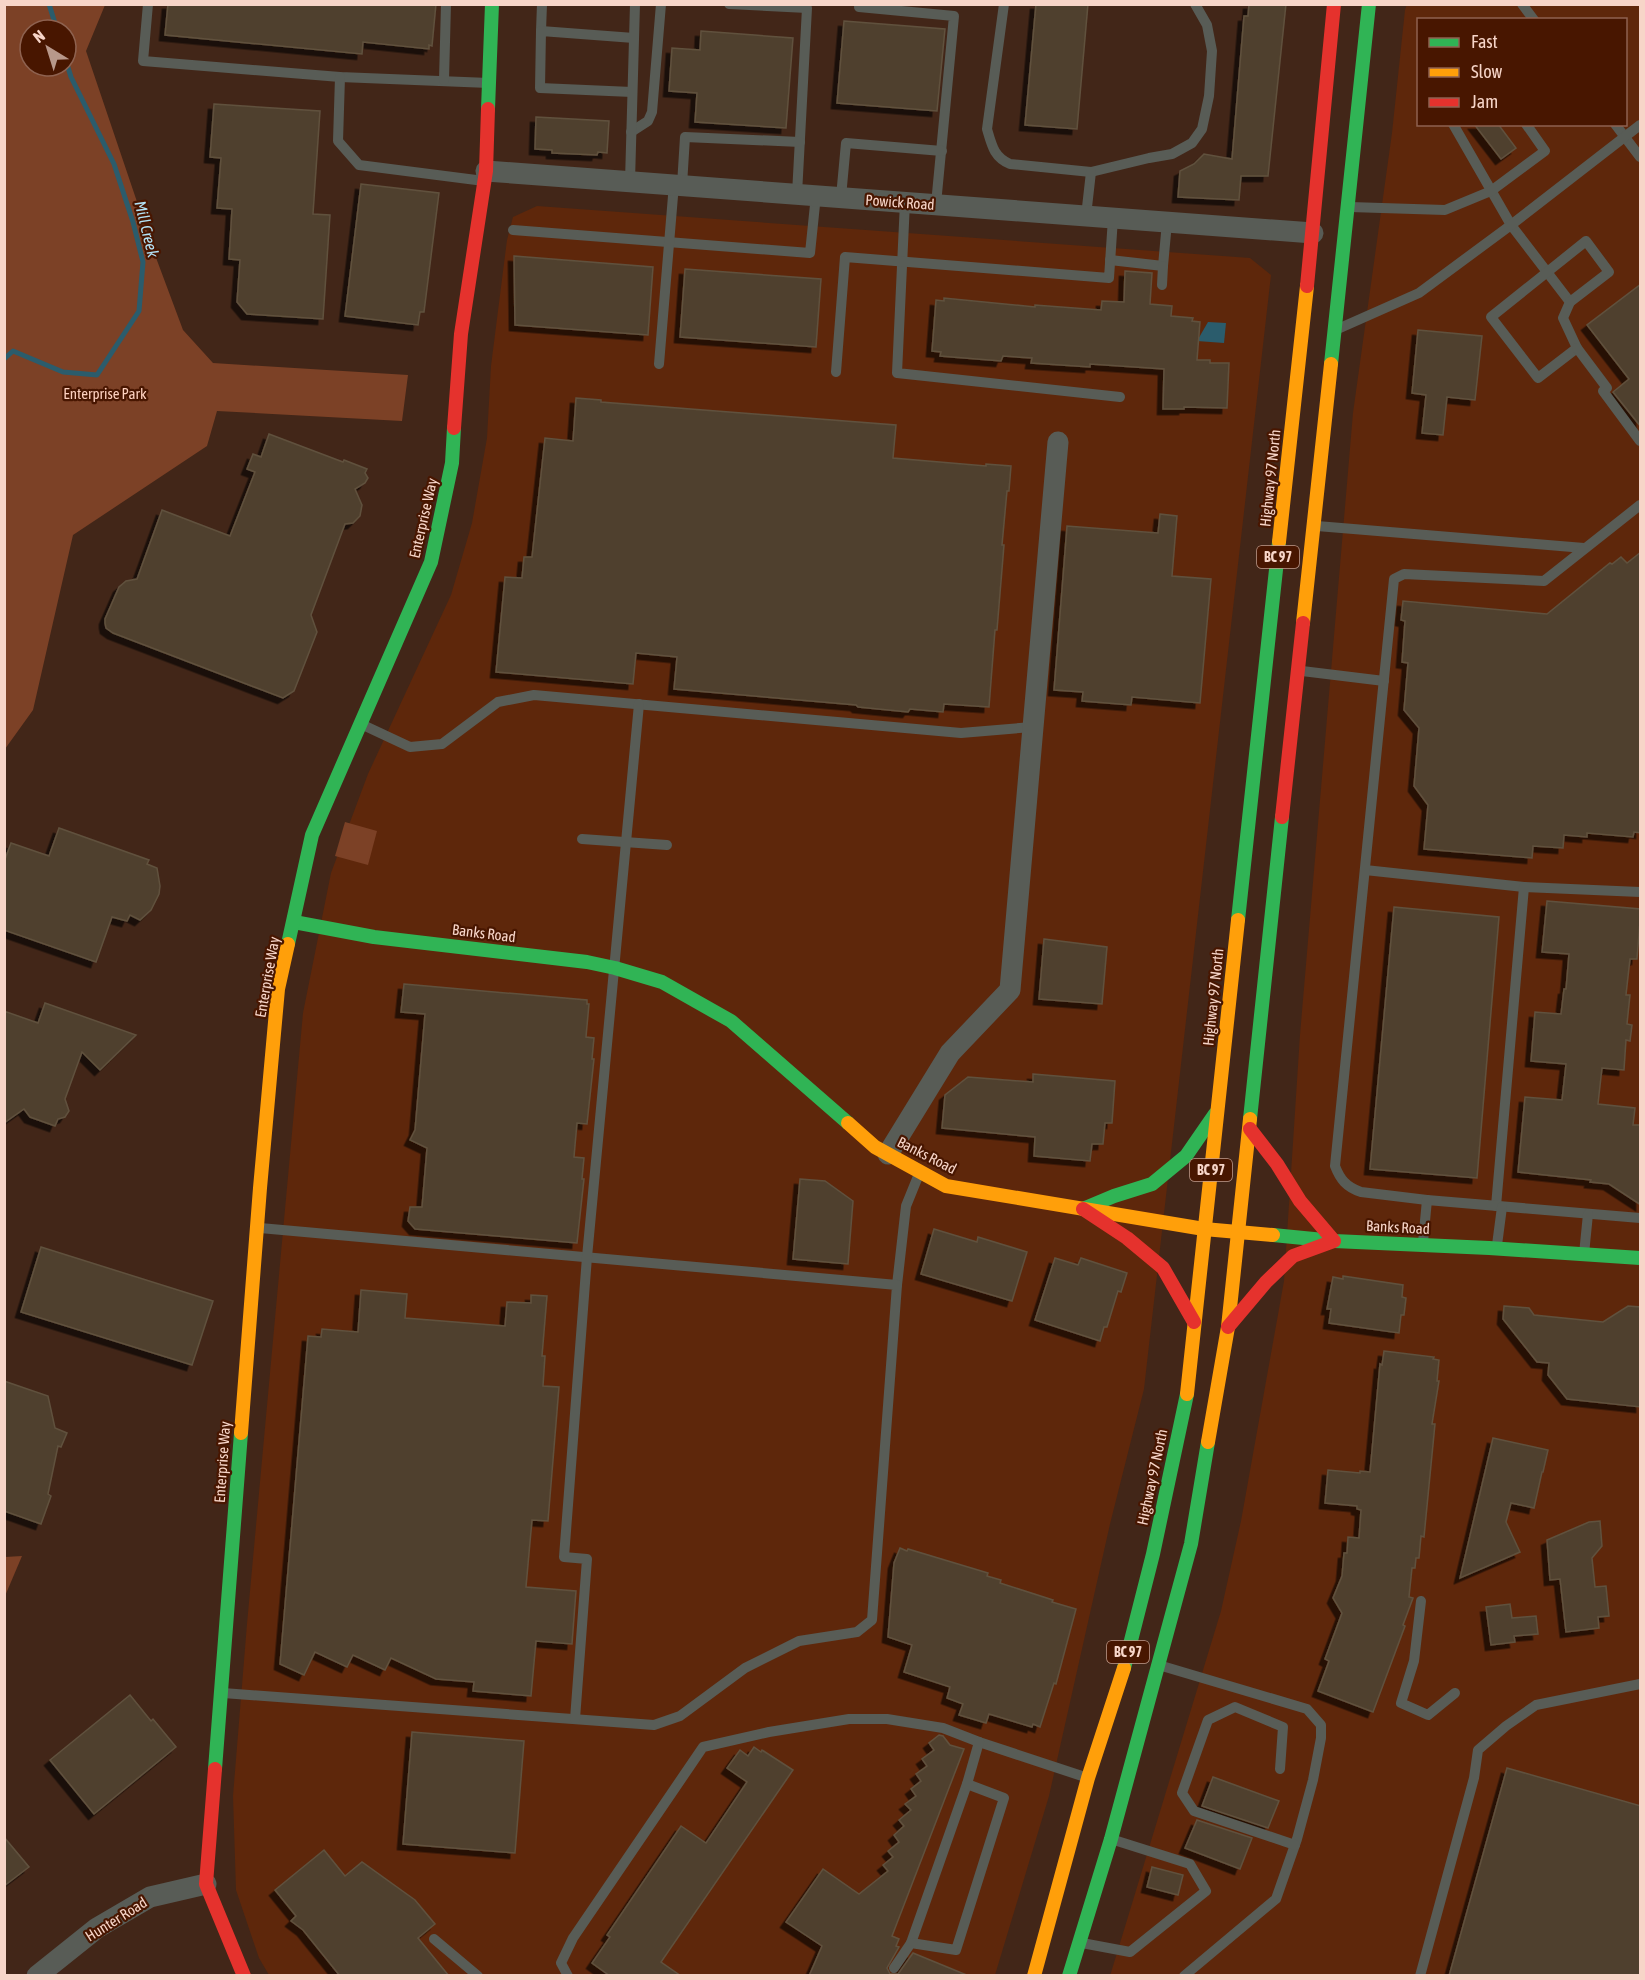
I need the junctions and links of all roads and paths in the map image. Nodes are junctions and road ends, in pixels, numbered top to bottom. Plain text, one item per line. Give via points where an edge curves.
1 (148, 4) edge
2 (446, 4) edge
3 (492, 4) edge
4 (542, 4) edge
5 (635, 4) edge
6 (661, 4) edge
7 (729, 4) edge
8 (1004, 4) edge
9 (1195, 4) edge
10 (1334, 4) edge
11 (1369, 4) edge
12 (1381, 4) edge
13 (1522, 4) edge
14 (859, 7) dead end
15 (1532, 18) edge
16 (541, 31) junction
17 (634, 38) junction
18 (1364, 46) junction
19 (340, 77) junction
20 (444, 80) junction
21 (489, 83) junction
22 (632, 92) junction
23 (1641, 125) edge
24 (1454, 126) edge
25 (1527, 126) edge
26 (1617, 126) edge
27 (631, 132) junction
28 (1625, 137) junction
29 (800, 142) junction
30 (942, 151) junction
31 (1641, 157) edge
32 (1091, 172) junction
33 (485, 176) junction
34 (630, 181) junction
35 (678, 185) junction
36 (1491, 191) junction
37 (806, 194) junction
38 (842, 197) junction
39 (905, 202) junction
40 (936, 204) junction
41 (1347, 207) junction
42 (1086, 216) junction
43 (1113, 218) junction
44 (1167, 222) junction
45 (1511, 225) junction
46 (513, 230) dead end
47 (669, 242) junction
48 (1322, 248) junction
49 (1110, 260) junction
50 (902, 261) junction
51 (1163, 266) junction
52 (1547, 272) junction
53 (1340, 278) junction
54 (1162, 285) dead end
55 (1570, 302) junction
56 (1334, 331) junction
57 (1577, 348) junction
58 (659, 364) dead end
59 (836, 372) dead end
60 (1120, 397) dead end
61 (1641, 441) edge
62 (1058, 442) dead end
63 (1641, 505) edge
64 (1314, 526) junction
65 (1584, 548) junction
66 (1299, 670) junction
67 (1384, 681) junction
68 (639, 704) junction
69 (360, 723) junction
70 (1032, 727) junction
71 (582, 839) dead end
72 (626, 842) junction
73 (667, 845) dead end
74 (1365, 870) junction
75 (1524, 886) junction
76 (1641, 891) edge
77 (294, 922) junction
78 (615, 968) junction
79 (1217, 1110) junction
80 (1250, 1129) junction
81 (888, 1154) junction
82 (920, 1172) junction
83 (1427, 1200) junction
84 (1499, 1206) junction
85 (1083, 1209) junction
86 (1588, 1214) junction
87 (1641, 1218) edge
88 (256, 1228) junction
89 (1204, 1229) junction
90 (1238, 1233) junction
91 (1334, 1241) junction
92 (1422, 1245) junction
93 (1496, 1248) junction
94 (1584, 1254) junction
95 (587, 1257) junction
96 (1641, 1258) edge
97 (897, 1285) junction
98 (1194, 1322) junction
99 (1228, 1327) junction
100 (1421, 1601) dead end
101 (1157, 1665) junction
102 (1641, 1684) edge
103 (221, 1693) junction
104 (1455, 1693) dead end
105 (575, 1719) junction
106 (979, 1742) junction
107 (1280, 1769) dead end
108 (1088, 1778) junction
109 (967, 1784) junction
110 (1111, 1839) junction
111 (1295, 1845) junction
112 (206, 1884) junction
113 (434, 1939) dead end
114 (1079, 1942) junction
115 (911, 1943) junction
116 (894, 1968) dead end
117 (37, 1976) edge
118 (244, 1976) edge
119 (477, 1976) edge
120 (568, 1976) edge
121 (1034, 1976) edge
122 (1069, 1976) edge
123 (1184, 1976) edge
124 (1420, 1976) edge

1 - 19 lane via 143,61
2 - 20 lane
3 - 21 main road, Enterprise Way
4 - 16 lane
5 - 17 lane
6 - 27 lane via 652,112 648,121
7 - 29 lane via 807,8
8 - 32 lane via 987,129 999,160 1010,165
9 - 32 lane via 1207,25 1212,51 1202,129 1192,143 1172,154
10 - 48 main road, Highway 97 North / BC 97
11 - 18 main road, BC 97
12 - 18 main road
13 - 15 lane
14 - 30 lane via 954,16
16 - 17 lane
16 - 22 lane via 540,88
17 - 22 lane
18 - 41 main road, BC 97
19 - 20 lane
19 - 33 lane via 338,141 359,165
20 - 21 lane
21 - 33 main road, Enterprise Way
22 - 27 lane
23 - 28 lane
24 - 36 lane
25 - 36 lane via 1545,151
26 - 28 lane
27 - 34 lane
28 - 31 lane
28 - 45 lane
29 - 35 lane via 685,137
29 - 37 lane
30 - 38 lane via 846,143
30 - 40 lane
32 - 42 lane
33 - 34 street, Powick Road
33 - 69 main road, Enterprise Way via 460,334 452,463 431,562
34 - 35 street, Powick Road
35 - 37 street, Powick Road
35 - 47 lane
36 - 41 lane via 1445,210
36 - 45 lane
37 - 38 street, Powick Road
37 - 47 lane via 810,253
38 - 39 street, Powick Road
39 - 40 street, Powick Road
39 - 50 lane
40 - 42 street, Powick Road
41 - 53 main road, BC 97
42 - 43 street, Powick Road
43 - 44 street, Powick Road
43 - 49 lane
44 - 48 street, Powick Road
44 - 51 lane
45 - 52 lane
45 - 56 lane via 1419,293
46 - 47 lane
47 - 58 lane
48 - 53 main road
48 - 79 main road, Highway 97 North / BC 97
49 - 50 lane via 1109,278
49 - 51 lane
50 - 59 lane via 845,257
50 - 60 lane via 897,373
51 - 54 lane
52 - 55 lane
52 - 55 lane via 1586,241 1609,272
52 - 57 lane via 1491,317 1538,378
53 - 56 main road, BC 97
55 - 57 lane via 1563,318
56 - 64 main road, BC 97
57 - 61 lane
62 - 70 street
63 - 65 lane
64 - 65 lane
64 - 66 main road, BC 97
65 - 67 lane via 1544,581 1404,574 1394,579
66 - 67 lane
66 - 80 main road, BC 97
67 - 74 lane
68 - 69 lane via 534,695 498,702 442,744 410,747
68 - 70 lane via 961,734
68 - 72 lane
69 - 77 main road, Enterprise Way via 312,835
70 - 81 street via 1010,990 950,1053
71 - 72 lane
72 - 73 lane
72 - 78 lane
74 - 75 lane
74 - 83 lane via 1335,1166 1353,1190
75 - 76 lane
75 - 84 lane
77 - 78 main road, Banks Road
77 - 88 main road, Enterprise Way via 278,989
78 - 81 main road, Banks Road via 662,982 731,1021 875,1147
78 - 95 lane
79 - 85 main road via 1186,1156 1152,1184
79 - 89 main road, Highway 97 North / BC 97
80 - 90 main road, BC 97
80 - 91 main road via 1300,1202
81 - 82 main road, Banks Road
82 - 85 main road, Banks Road via 946,1186
82 - 97 lane via 906,1206
83 - 84 lane
83 - 92 lane
84 - 86 lane
84 - 93 lane
85 - 89 main road, Banks Road
85 - 98 main road via 1163,1268
86 - 87 lane
86 - 94 lane
88 - 95 lane
88 - 103 main road, Enterprise Way
89 - 90 main road, Banks Road
89 - 98 main road, Highway 97 North / BC 97
90 - 91 main road, Banks Road
90 - 99 main road, BC 97
91 - 92 main road, Banks Road
91 - 99 main road via 1293,1256
92 - 93 main road, Banks Road
93 - 94 main road, Banks Road
94 - 96 main road, Banks Road
95 - 97 lane
95 - 105 lane via 564,1557 587,1559
97 - 105 lane via 872,1620 858,1632 799,1641 745,1668 680,1716 654,1725
98 - 108 main road, Highway 97 North / BC 97 via 1186,1394 1153,1554 1126,1662
99 - 101 main road, BC 97 via 1191,1544
100 - 104 lane via 1414,1661 1401,1703 1428,1715
101 - 110 main road, BC 97
101 - 111 lane via 1307,1709 1321,1725
102 - 124 lane via 1536,1705 1478,1750 1474,1778
103 - 105 lane
103 - 112 main road, Enterprise Way
106 - 108 lane
106 - 109 lane
106 - 120 lane via 943,1728 887,1719 849,1719 703,1747 573,1938 561,1963
107 - 111 lane via 1284,1727 1235,1707 1208,1720 1182,1793 1194,1811
108 - 121 main road, Highway 97 North / BC 97
109 - 115 lane
109 - 115 lane via 1004,1798 956,1950
110 - 114 main road, BC 97
110 - 114 lane via 1190,1864 1206,1891 1130,1952
111 - 123 lane via 1276,1899
112 - 117 street, Hunter Road via 150,1897 97,1928
112 - 118 main road, Enterprise Way
113 - 119 lane
114 - 122 main road, BC 97
115 - 116 lane

